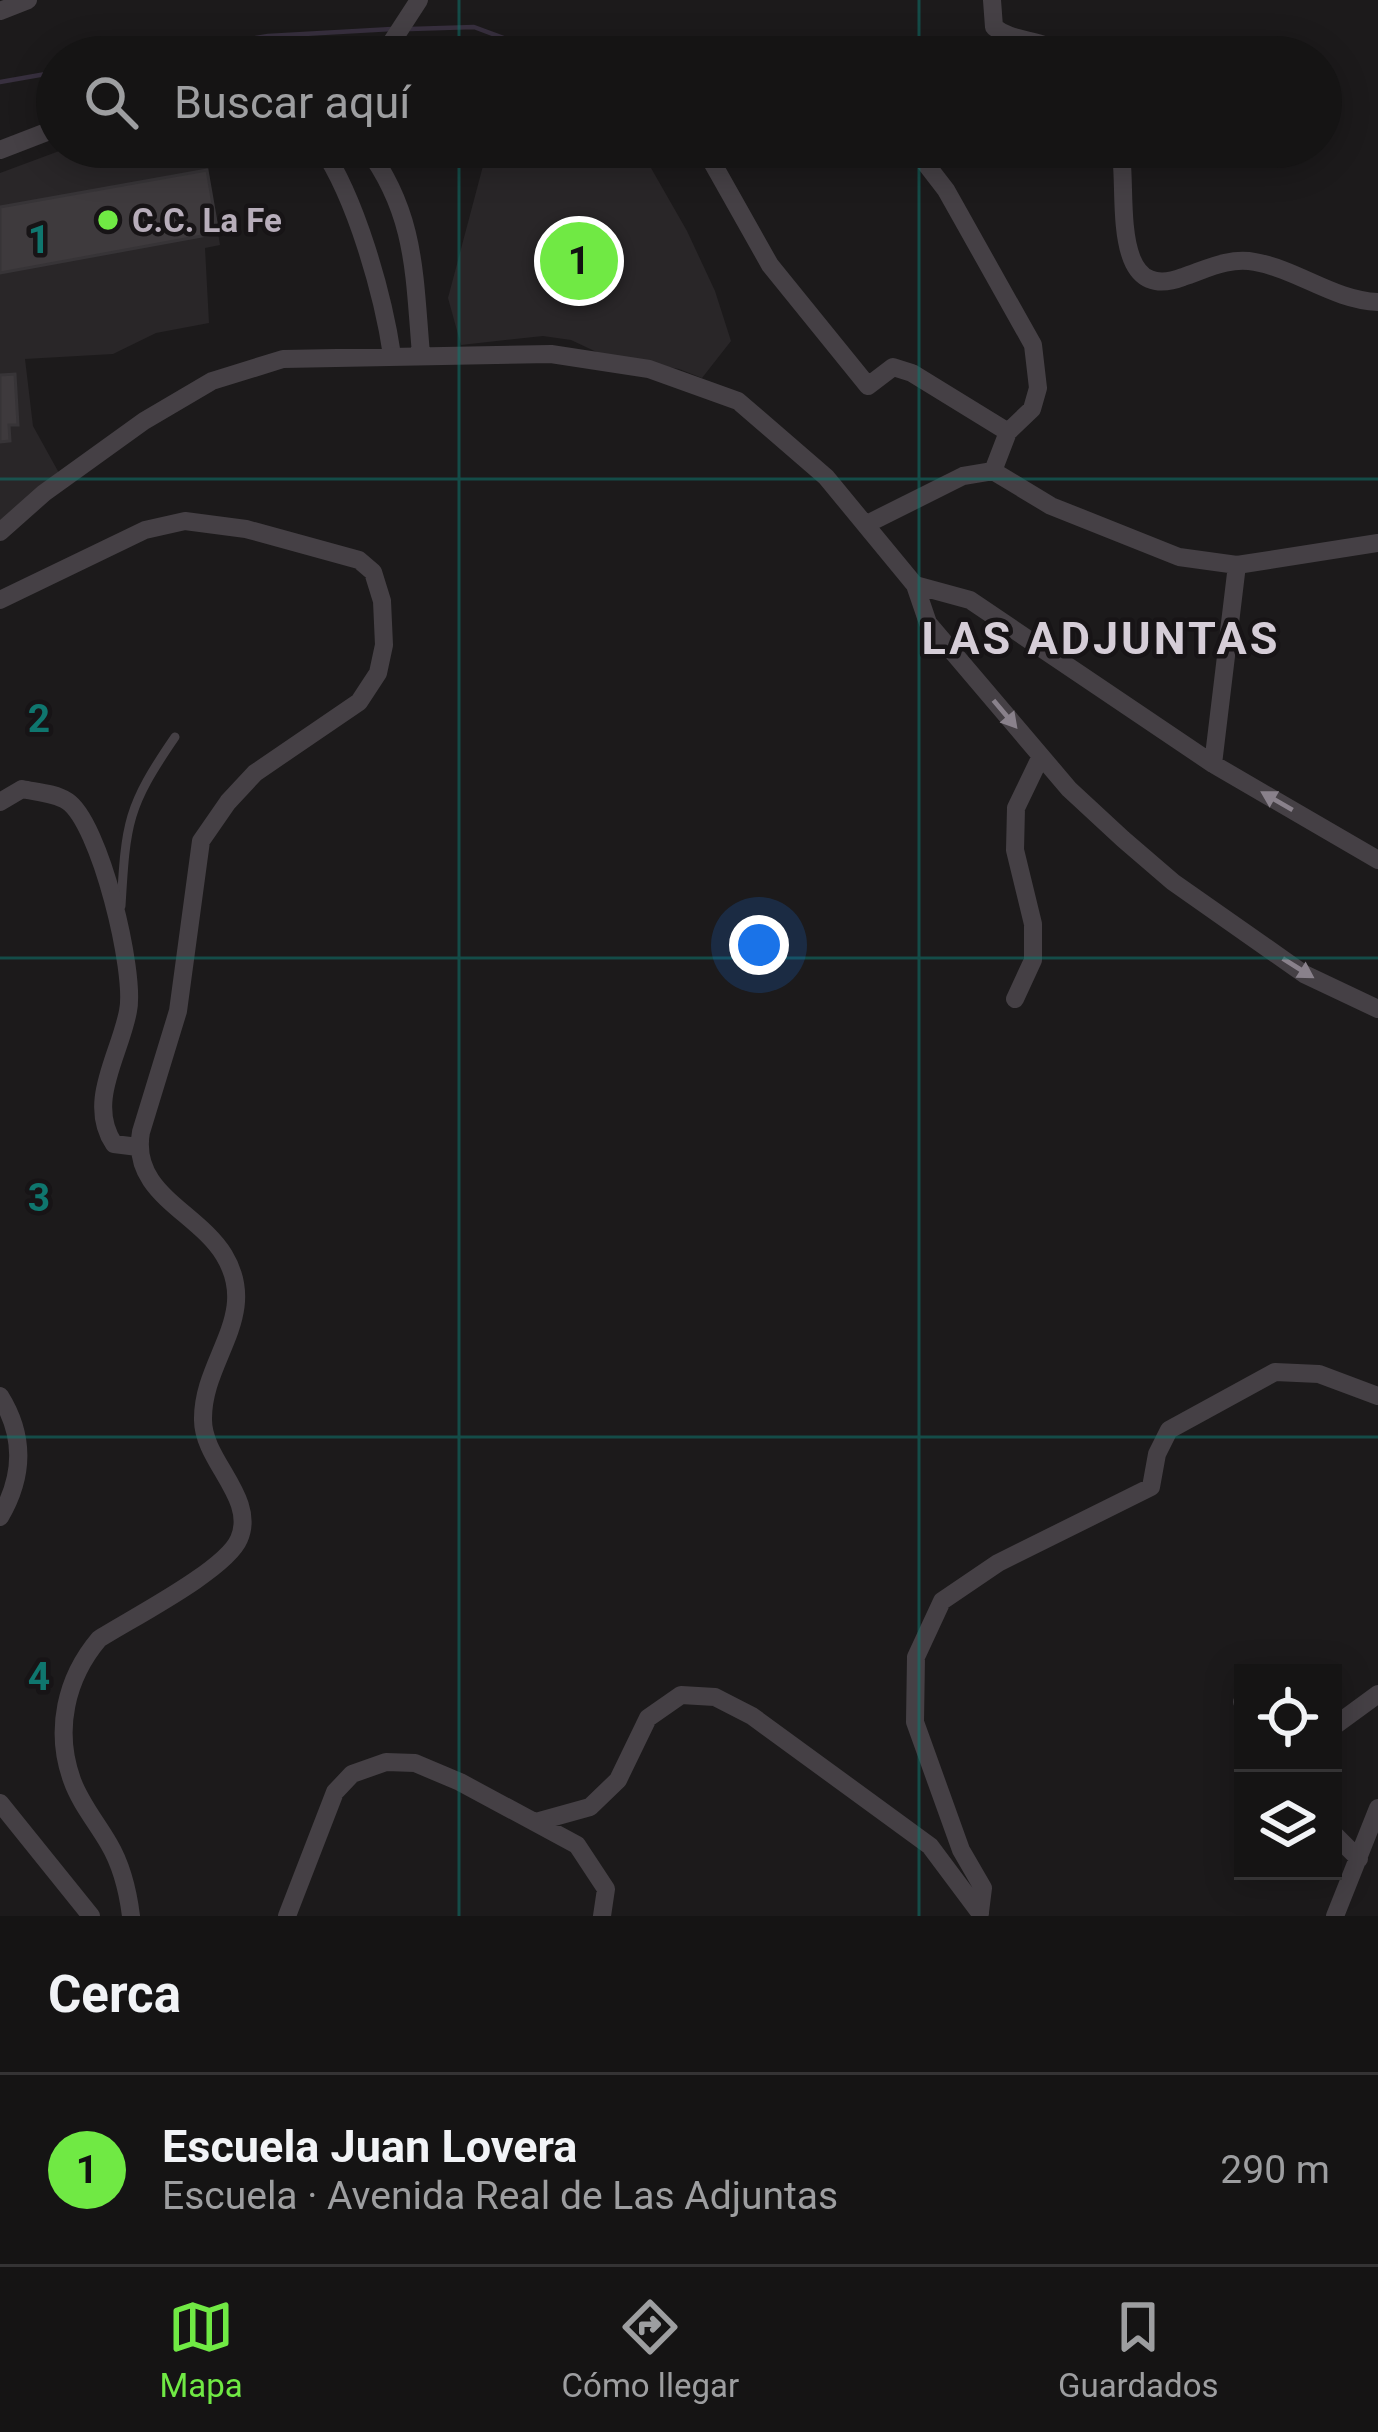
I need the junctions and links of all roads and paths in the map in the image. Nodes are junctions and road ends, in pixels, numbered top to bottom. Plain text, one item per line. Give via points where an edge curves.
1 (28, 0) edge
2 (992, 0) edge
3 (418, 2) edge
4 (0, 11) edge
5 (396, 36) edge
6 (1012, 36) edge
7 (36, 136) edge
8 (0, 150) edge
9 (332, 168) edge
10 (381, 168) edge
11 (715, 168) edge
12 (929, 168) edge
13 (1124, 168) edge
14 (1378, 302) edge
15 (422, 354) junction
16 (392, 355) junction
17 (1008, 432) junction
18 (993, 471) junction
19 (867, 524) junction
20 (0, 532) edge
21 (1378, 543) edge
22 (1237, 566) junction
23 (915, 585) junction
24 (0, 601) edge
25 (175, 737) dead end
26 (1040, 756) junction
27 (1213, 764) junction
28 (0, 802) edge
29 (1378, 860) edge
30 (119, 929) junction
31 (1015, 998) dead end
32 (1378, 1009) edge
33 (138, 1147) junction
34 (0, 1396) edge
35 (1378, 1396) edge
36 (0, 1517) edge
37 (1378, 1694) edge
38 (1342, 1720) edge
39 (0, 1803) edge
40 (1378, 1808) edge
41 (536, 1822) junction
42 (1342, 1842) edge
43 (1359, 1859) junction
44 (981, 1914) edge
45 (91, 1916) edge
46 (131, 1916) edge
47 (287, 1916) edge
48 (602, 1916) edge
49 (1335, 1916) edge

1 - 4 street
2 - 6 street via 994,26
3 - 5 street
7 - 8 street
9 - 16 street via 356,217
10 - 15 street via 406,221
11 - 17 street via 770,265 868,386 893,368 912,373
12 - 17 street via 1033,345 1032,409
13 - 14 street via 1129,247 1136,269 1154,283 1250,261 1349,300
15 - 16 street
15 - 19 street via 551,354 650,369 738,401
16 - 20 street via 283,359 212,381 144,421
17 - 18 street
18 - 19 street via 963,476
18 - 22 street via 1106,530 1179,557
19 - 23 street
21 - 22 street
22 - 27 street
23 -> 26 street via 928,623
23 - 27 street via 970,600
24 - 33 street via 145,530 185,521 359,560 373,572 382,601 383,657 359,701 255,773 201,842 178,1011
25 - 30 lane via 139,789 126,828
26 - 31 street via 1016,808 1033,960
26 -> 32 street via 1173,882 1304,974
29 -> 27 street
28 - 30 street via 22,789 69,801 105,870
30 - 33 street via 129,1008 102,1099 115,1144
33 - 46 street via 156,1187 221,1250 232,1276 234,1329 214,1362 202,1416 243,1526 229,1557 99,1639 65,1703 71,1778 119,1864
34 - 36 street via 19,1439 20,1467
35 - 44 street via 1319,1374 1275,1372 1169,1430 1151,1486 998,1563 942,1601 916,1657 915,1722 982,1888
37 - 38 street
39 - 45 street
40 - 43 street
41 - 44 street via 590,1807 618,1780 648,1718 681,1695 715,1697 929,1846
41 - 47 street via 415,1763 352,1774 335,1792
41 - 48 street via 577,1845 606,1888
42 - 43 street
43 - 49 street

